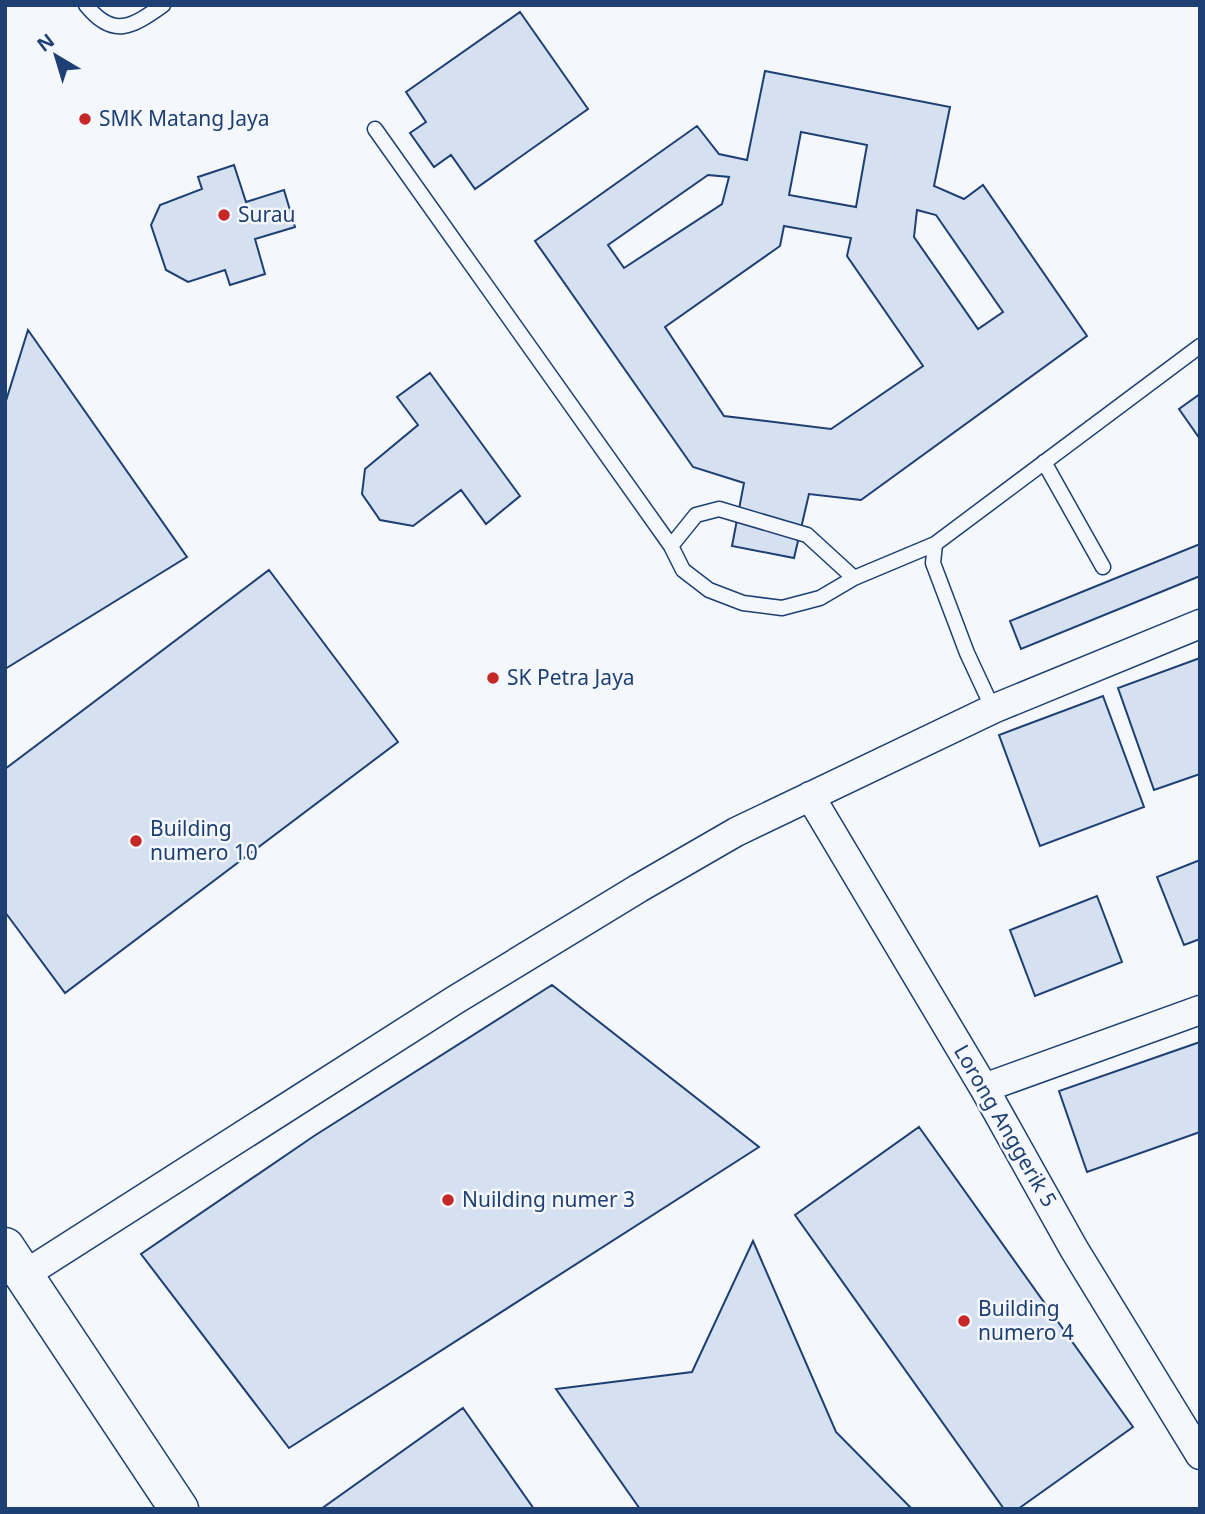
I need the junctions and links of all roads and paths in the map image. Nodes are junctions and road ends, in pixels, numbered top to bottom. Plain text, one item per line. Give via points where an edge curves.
1 (86, 5) edge
2 (163, 5) edge
3 (375, 129) dead end
4 (1200, 346) edge
5 (1044, 462) junction
6 (935, 544) junction
7 (671, 546) junction
8 (1103, 567) dead end
9 (854, 578) junction
10 (1200, 624) edge
11 (993, 709) junction
12 (810, 796) junction
13 (1200, 1010) edge
14 (984, 1088) junction
15 (15, 1261) edge
16 (1198, 1448) edge
17 (179, 1509) edge

1 - 2 lane via 100,21 117,27 139,22
3 - 7 lane
4 - 5 lane
5 - 6 lane
5 - 8 lane
6 - 9 lane
6 - 11 lane via 933,563
7 - 9 lane via 683,570 709,590 743,603 782,608 820,598
7 - 9 lane via 696,515 719,509 807,535
10 - 11 street
11 - 12 street
12 - 14 street, Lorong Anggerik 5
12 - 15 street via 736,832 628,895
13 - 14 street
14 - 16 street, Lorong Anggerik 5 via 1074,1249
15 - 17 street

